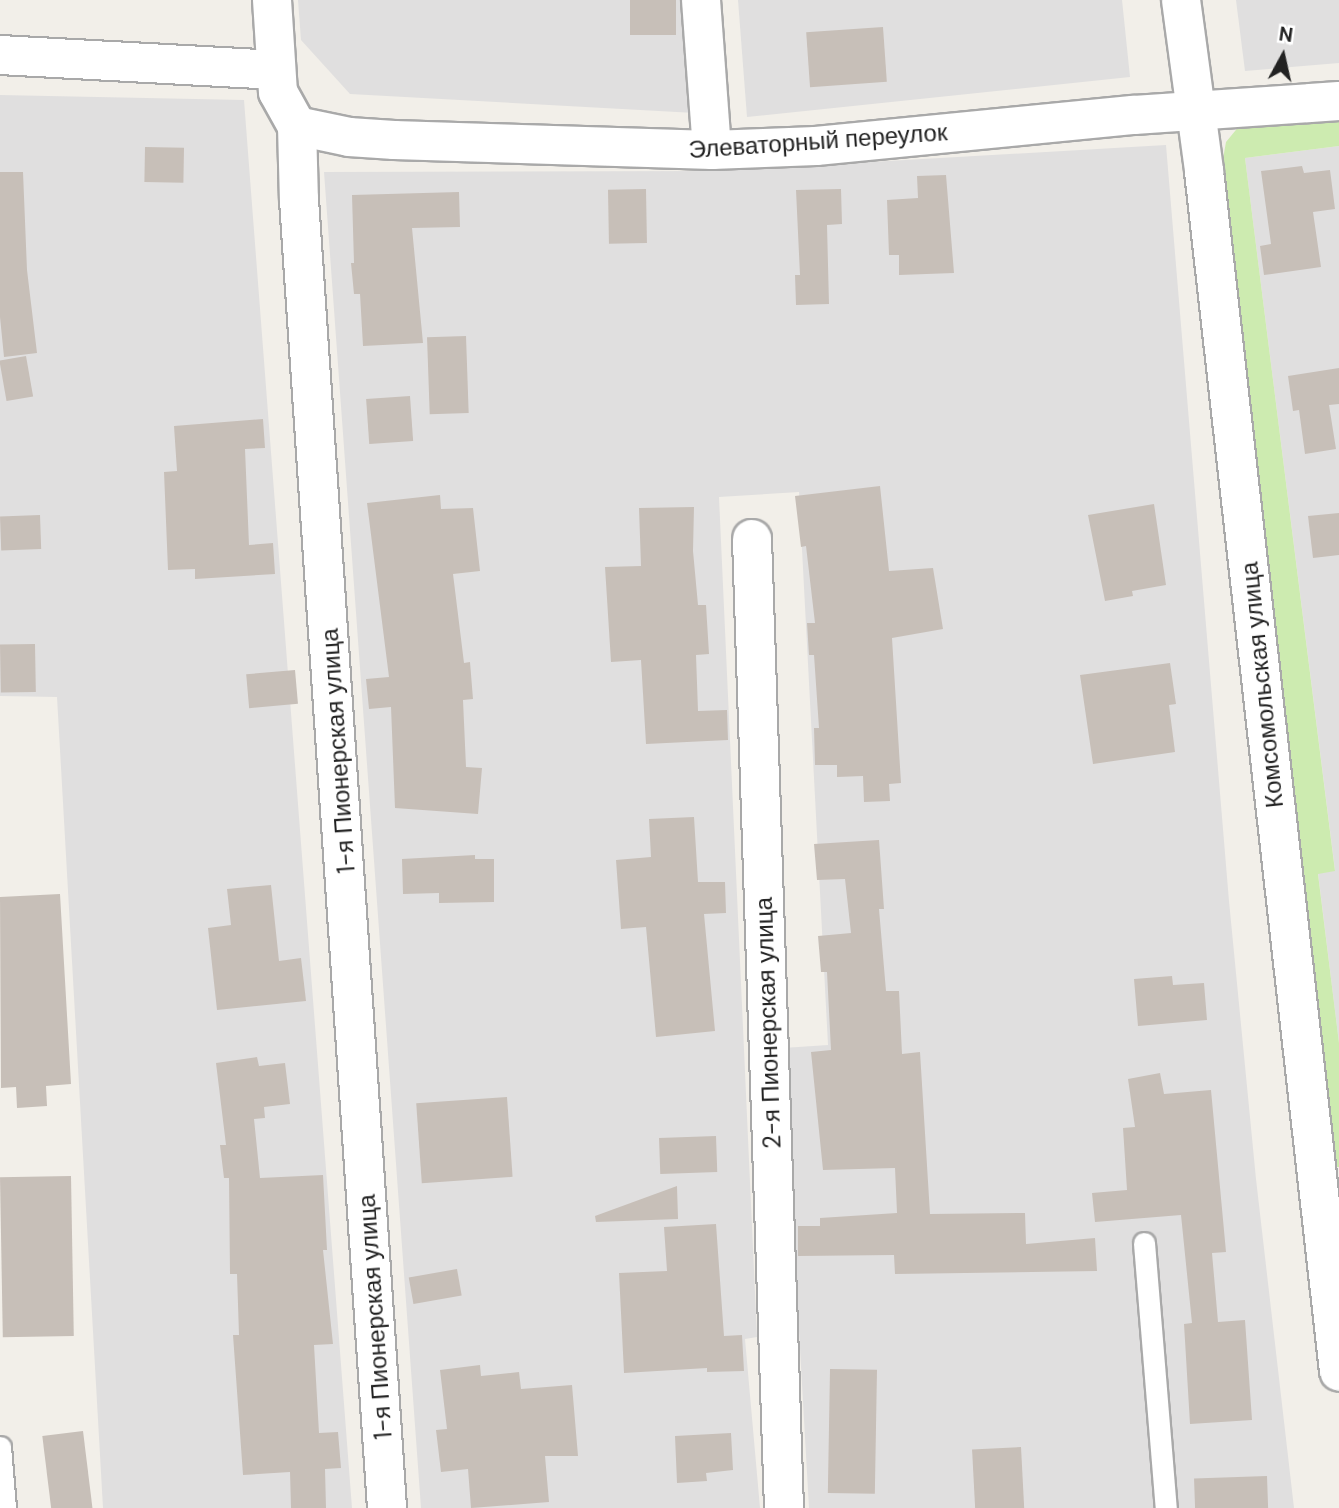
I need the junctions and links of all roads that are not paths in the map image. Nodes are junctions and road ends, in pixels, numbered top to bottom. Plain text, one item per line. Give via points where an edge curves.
1 (272, 0) edge
2 (701, 0) edge
3 (1181, 0) edge
4 (0, 55) edge
5 (276, 70) junction
6 (1339, 101) edge
7 (1195, 111) junction
8 (297, 126) junction
9 (712, 150) junction
10 (752, 539) dead end
11 (1144, 1243) dead end
12 (1339, 1371) edge
13 (0, 1447) edge
14 (5, 1508) edge
15 (387, 1508) edge
16 (784, 1508) edge
17 (1166, 1508) edge

1 - 5 street, 1-я Пионерская улица
2 - 9 street
3 - 7 street, Комсомольская улица
4 - 5 street
5 - 8 street, 1-я Пионерская улица via 278,92
6 - 7 street, Элеваторный переулок
7 - 9 street, Элеваторный переулок via 816,146
7 - 12 street, Комсомольская улица
8 - 9 street, Элеваторный переулок via 394,140
8 - 15 street, 1-я Пионерская улица
10 - 16 street, 2-я Пионерская улица
11 - 17 lane
13 - 14 lane

